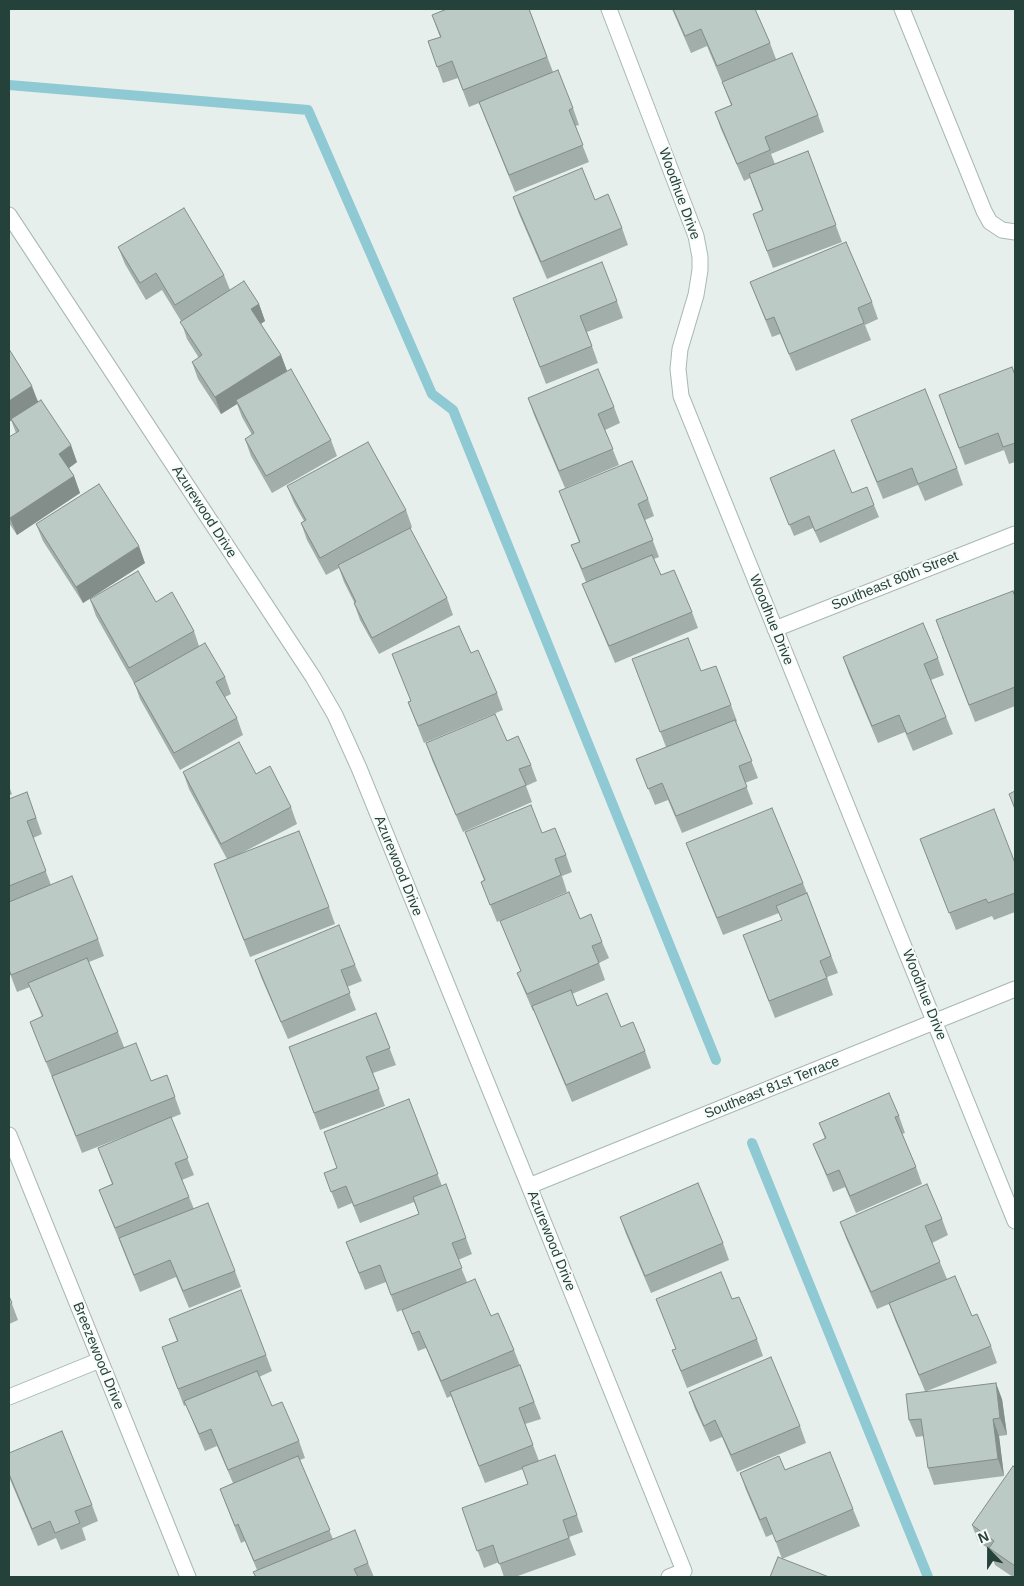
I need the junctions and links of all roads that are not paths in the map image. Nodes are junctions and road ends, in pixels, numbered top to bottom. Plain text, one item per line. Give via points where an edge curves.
1 (609, 9) edge
2 (902, 9) edge
3 (9, 215) edge
4 (1015, 232) edge
5 (1015, 534) edge
6 (775, 629) junction
7 (1015, 989) edge
8 (935, 1022) junction
9 (9, 1135) edge
10 (529, 1186) junction
11 (1015, 1221) edge
12 (100, 1360) junction
13 (9, 1397) edge
14 (188, 1577) edge
15 (669, 1577) edge

1 - 6 street, Woodhue Drive via 696,236 700,257 696,295 680,349 681,396
2 - 4 street via 984,212 990,222 1002,230
3 - 10 street, Azurewood Drive via 335,715
5 - 6 street, Southeast 80th Street
6 - 8 street, Woodhue Drive
7 - 8 street, Southeast 81st Terrace
8 - 10 street, Southeast 81st Terrace
8 - 11 street, Woodhue Drive
9 - 12 street, Breezewood Drive
10 - 15 street, Azurewood Drive via 684,1571
12 - 13 street
12 - 14 street, Breezewood Drive

